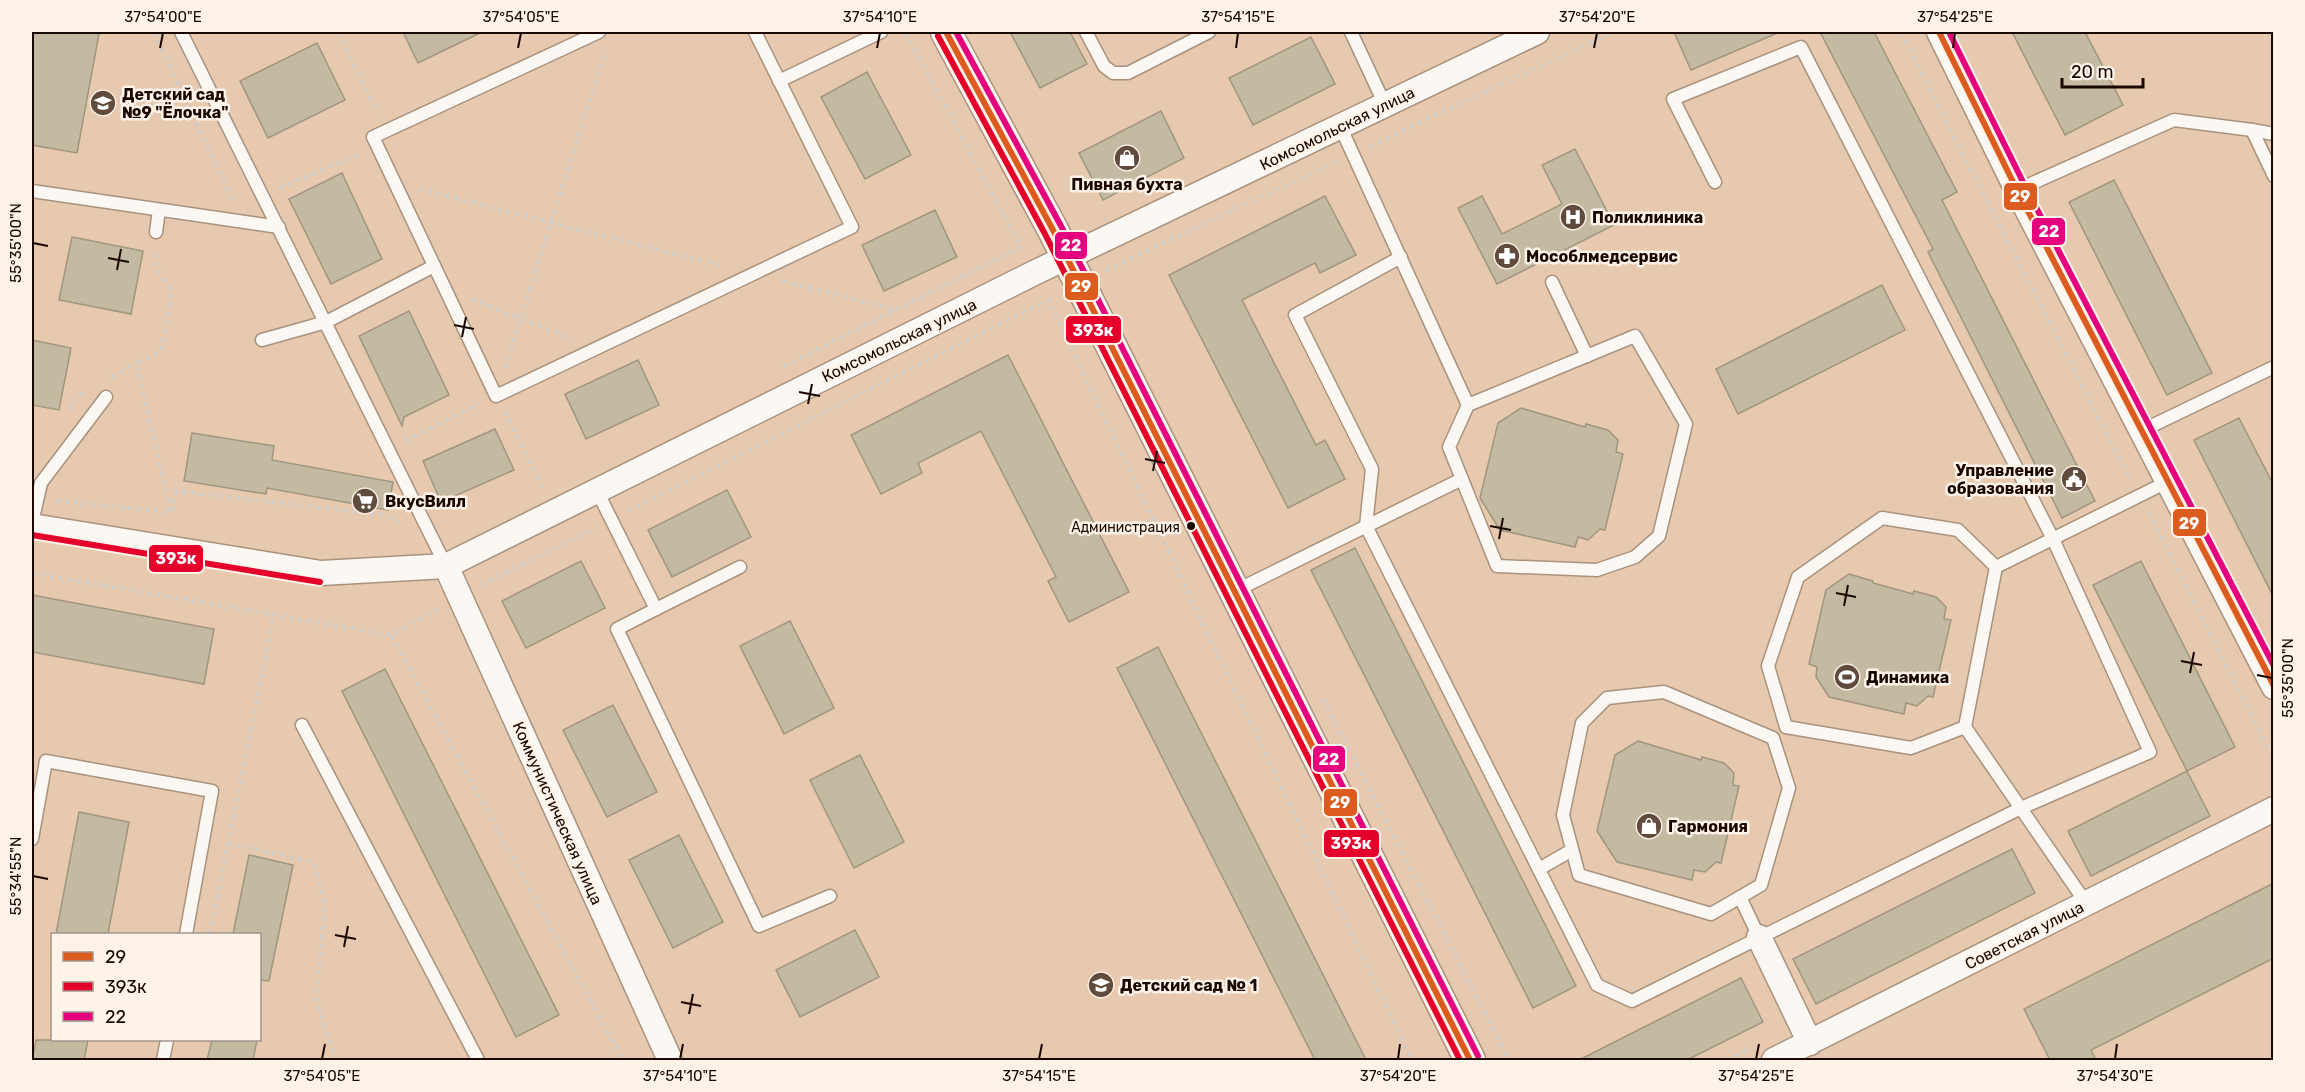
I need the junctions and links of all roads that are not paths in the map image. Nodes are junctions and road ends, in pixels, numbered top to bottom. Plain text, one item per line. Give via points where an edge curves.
1 (181, 32) edge
2 (599, 32) edge
3 (755, 32) edge
4 (881, 32) edge
5 (946, 32) edge
6 (1086, 32) edge
7 (1209, 32) edge
8 (1351, 32) edge
9 (1537, 32) edge
10 (1939, 32) edge
11 (779, 81) junction
12 (1385, 105) junction
13 (1340, 126) junction
14 (2252, 130) junction
15 (2274, 134) edge
16 (2274, 176) edge
17 (1715, 182) dead end
18 (2017, 190) junction
19 (32, 192) edge
20 (163, 210) junction
21 (279, 227) junction
22 (156, 232) dead end
23 (1401, 257) junction
24 (1067, 258) junction
25 (434, 266) junction
26 (1552, 282) dead end
27 (326, 322) junction
28 (262, 340) dead end
29 (1587, 356) junction
30 (2274, 367) edge
31 (106, 397) dead end
32 (1468, 405) junction
33 (2141, 431) junction
34 (1462, 479) junction
35 (36, 482) edge
36 (2167, 482) junction
37 (597, 491) junction
38 (32, 525) edge
39 (1366, 526) junction
40 (2053, 539) junction
41 (446, 566) junction
42 (740, 567) dead end
43 (1996, 567) junction
44 (1234, 591) junction
45 (656, 609) junction
46 (2273, 683) edge
47 (302, 725) dead end
48 (1786, 727) junction
49 (1965, 727) junction
50 (1773, 738) junction
51 (2021, 808) junction
52 (2274, 809) edge
53 (32, 839) edge
54 (1572, 850) junction
55 (1539, 870) junction
56 (830, 896) dead end
57 (1740, 897) junction
58 (2086, 903) junction
59 (186, 933) edge
60 (1759, 937) junction
61 (167, 1041) edge
62 (1810, 1042) junction
63 (164, 1060) edge
64 (478, 1060) edge
65 (670, 1060) edge
66 (1470, 1060) edge
67 (1774, 1060) edge

1 - 21 lane
2 - 25 lane via 373,136
3 - 11 lane
4 - 11 lane
5 - 24 street
6 - 7 lane via 1104,66 1113,73 1128,73
8 - 12 lane
9 - 12 street, Комсомольская улица
10 - 18 street
11 - 25 lane via 852,227 496,396
12 - 13 street, Комсомольская улица
13 - 23 lane
13 - 24 street, Комсомольская улица
14 - 15 lane
14 - 16 lane
14 - 18 lane via 2174,120
17 - 40 lane via 1673,99 1801,47
18 - 33 street
19 - 20 lane
20 - 21 lane
20 - 22 lane
21 - 27 lane
23 - 32 lane
23 - 39 lane via 1295,315 1372,469
24 - 37 street, Комсомольская улица
24 - 44 street
25 - 27 lane
26 - 29 lane
27 - 28 lane
27 - 41 lane
29 - 32 lane
29 - 34 lane via 1635,336 1686,424 1659,536 1635,557 1598,570 1497,566
30 - 33 lane
31 - 35 lane
32 - 34 lane via 1449,447
33 - 36 street
34 - 39 lane
35 - 38 lane via 38,500
36 - 40 lane
36 - 46 street
37 - 41 street, Комсомольская улица
37 - 45 lane
38 - 41 street, Комсомольская улица via 321,573
39 - 44 lane
39 - 55 lane
40 - 43 lane
40 - 51 lane via 2150,752
41 - 65 street, Коммунистическая улица
42 - 45 lane
43 - 48 lane via 1958,530 1882,518 1798,577 1768,666
43 - 49 lane
44 - 66 street
45 - 56 lane via 617,629 759,926
47 - 64 lane
48 - 49 lane via 1911,748
48 - 50 lane
49 - 51 lane
50 - 54 lane via 1664,692 1607,698 1582,723 1563,814
50 - 57 lane via 1789,788 1761,885
51 - 58 lane
51 - 60 lane
52 - 58 street, Советская улица
53 - 59 lane via 46,761 212,791
54 - 55 lane
54 - 57 lane via 1579,875 1711,914
55 - 60 lane via 1597,985 1632,1000
57 - 60 lane
58 - 62 street, Советская улица
60 - 62 street
61 - 63 lane
62 - 67 street, Советская улица

